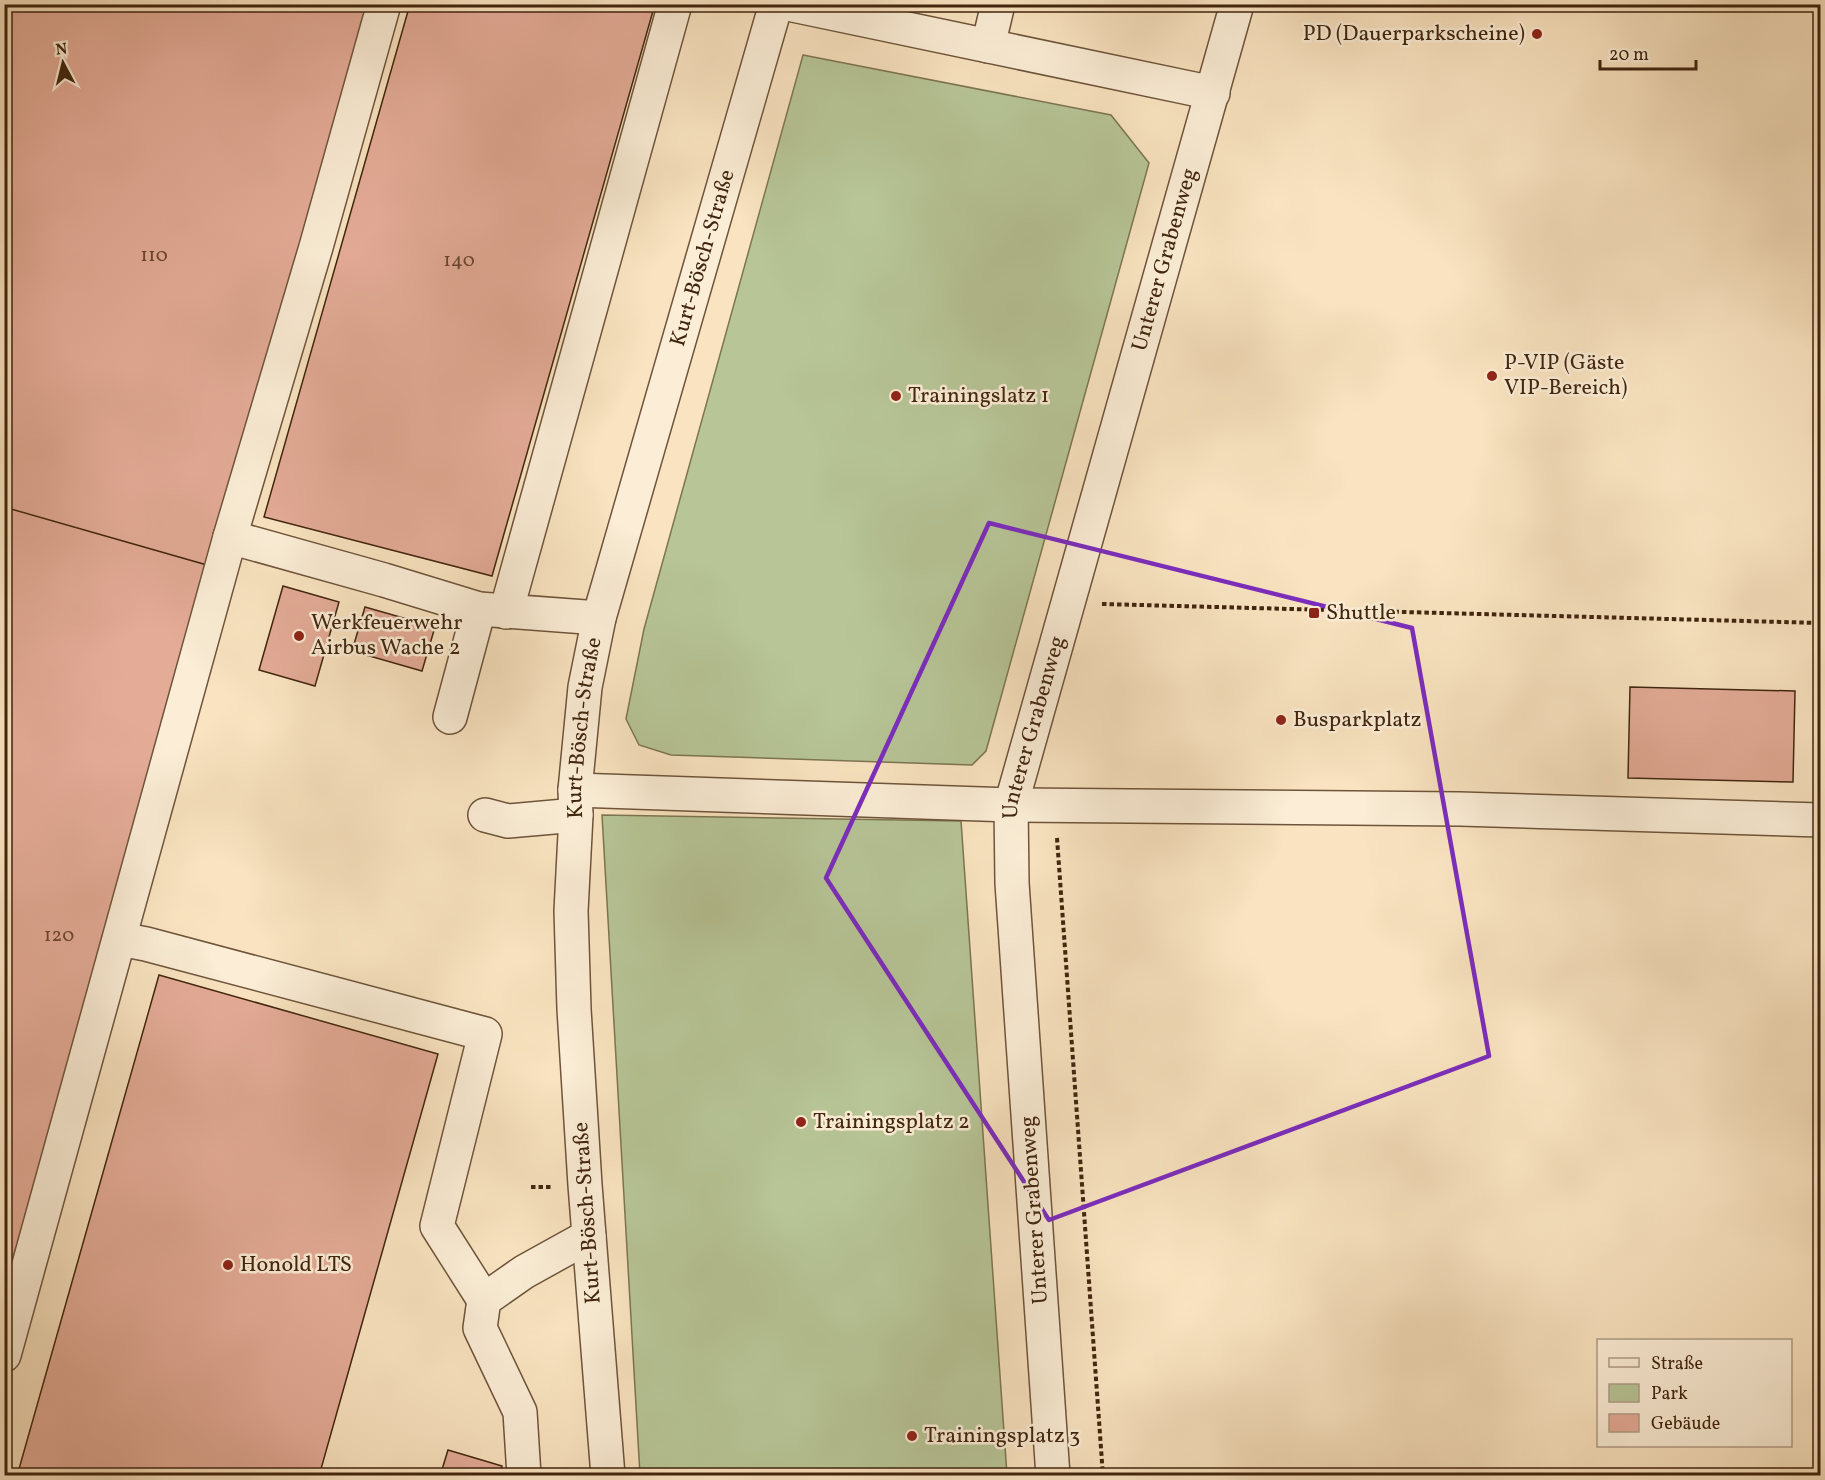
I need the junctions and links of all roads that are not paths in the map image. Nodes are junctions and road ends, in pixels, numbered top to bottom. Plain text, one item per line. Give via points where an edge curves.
1 (384, 4) edge
2 (675, 4) edge
3 (776, 4) edge
4 (788, 4) edge
5 (998, 4) edge
6 (1237, 4) edge
7 (988, 46) junction
8 (1213, 93) junction
9 (230, 537) junction
10 (493, 611) junction
11 (599, 618) junction
12 (450, 717) dead end
13 (576, 802) junction
14 (1011, 805) junction
15 (484, 814) dead end
16 (1821, 820) edge
17 (120, 939) junction
18 (589, 1236) junction
19 (484, 1300) junction
20 (4, 1355) edge
21 (524, 1476) edge
22 (608, 1476) edge
23 (1053, 1476) edge

1 - 9 street
2 - 10 street
3 - 11 street, Kurt-Bösch-Straße
4 - 7 street
5 - 7 street
6 - 8 street, Unterer Grabenweg
7 - 8 street
8 - 14 street, Unterer Grabenweg
9 - 10 street
9 - 17 street
10 - 11 street
10 - 12 street
11 - 13 street, Kurt-Bösch-Straße via 585,687
13 - 14 street
13 - 15 street via 508,821
13 - 18 street, Kurt-Bösch-Straße via 571,911
14 - 16 street via 1490,810
14 - 23 street, Unterer Grabenweg via 1012,883
17 - 19 street via 485,1034 437,1226
17 - 20 street
18 - 19 street via 524,1272
18 - 22 street, Kurt-Bösch-Straße
19 - 21 street via 480,1328 520,1412

